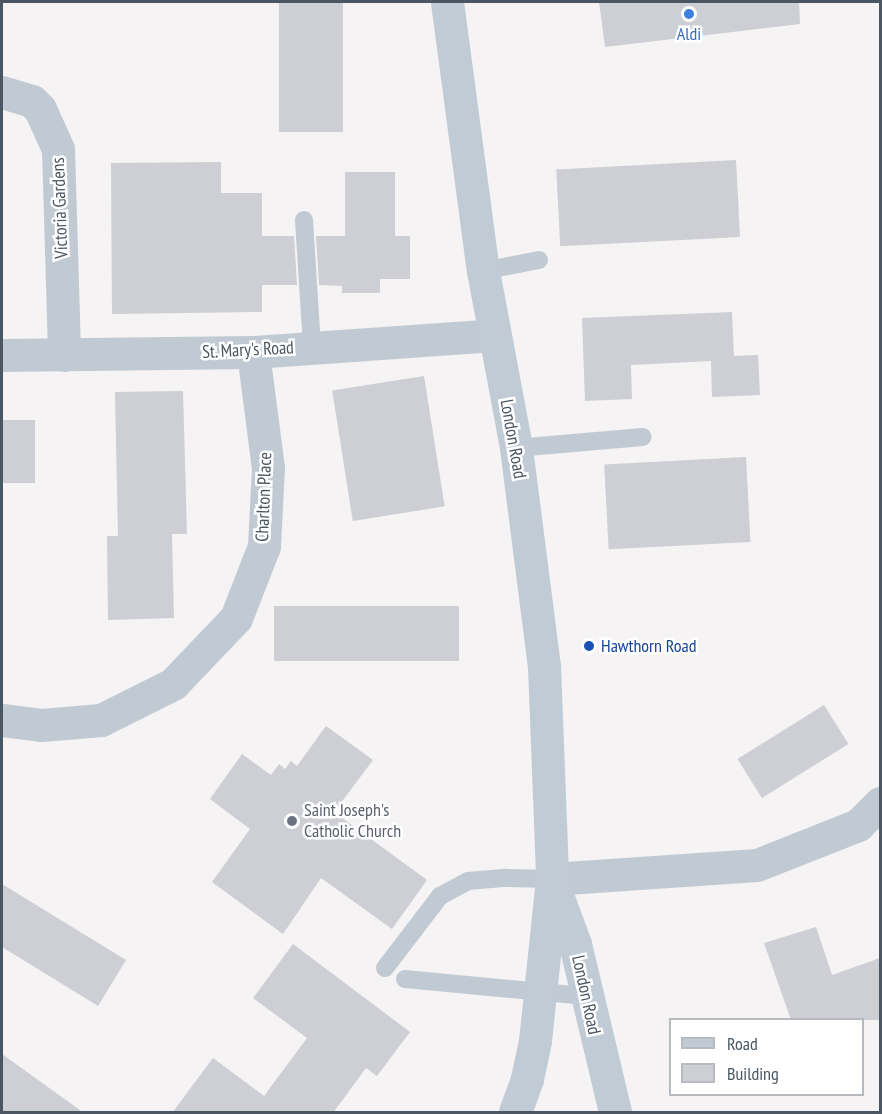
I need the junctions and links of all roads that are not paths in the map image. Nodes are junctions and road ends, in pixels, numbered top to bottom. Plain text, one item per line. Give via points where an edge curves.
1 (447, 2) edge
2 (2, 92) edge
3 (304, 220) dead end
4 (539, 260) dead end
5 (483, 271) junction
6 (494, 335) junction
7 (312, 347) junction
8 (253, 352) junction
9 (2, 355) edge
10 (64, 355) junction
11 (643, 437) dead end
12 (516, 448) junction
13 (2, 720) edge
14 (880, 803) edge
15 (552, 879) junction
16 (385, 968) dead end
17 (405, 979) dead end
18 (538, 992) junction
19 (586, 996) junction
20 (515, 1113) edge
21 (615, 1113) edge

1 - 5 street, London Road
2 - 10 street, Victoria Gardens via 32,101 40,109 58,149
3 - 7 lane
4 - 5 lane
5 - 6 street, London Road
6 - 7 street, St. Mary's Road
6 - 12 street, London Road
7 - 8 street, St. Mary's Road
8 - 10 street, St. Mary's Road
8 - 13 street, Charlton Place via 268,468 264,546 236,618 173,684 101,720 41,725
9 - 10 street, St. Mary's Road
11 - 12 lane
12 - 15 street, London Road via 544,666
14 - 15 street via 858,825 757,865
15 - 16 lane via 468,881 440,896
15 - 18 street, London Road
15 - 19 street, London Road via 575,944
17 - 18 lane
18 - 19 lane
18 - 20 street, London Road via 535,1041
19 - 21 street, London Road

